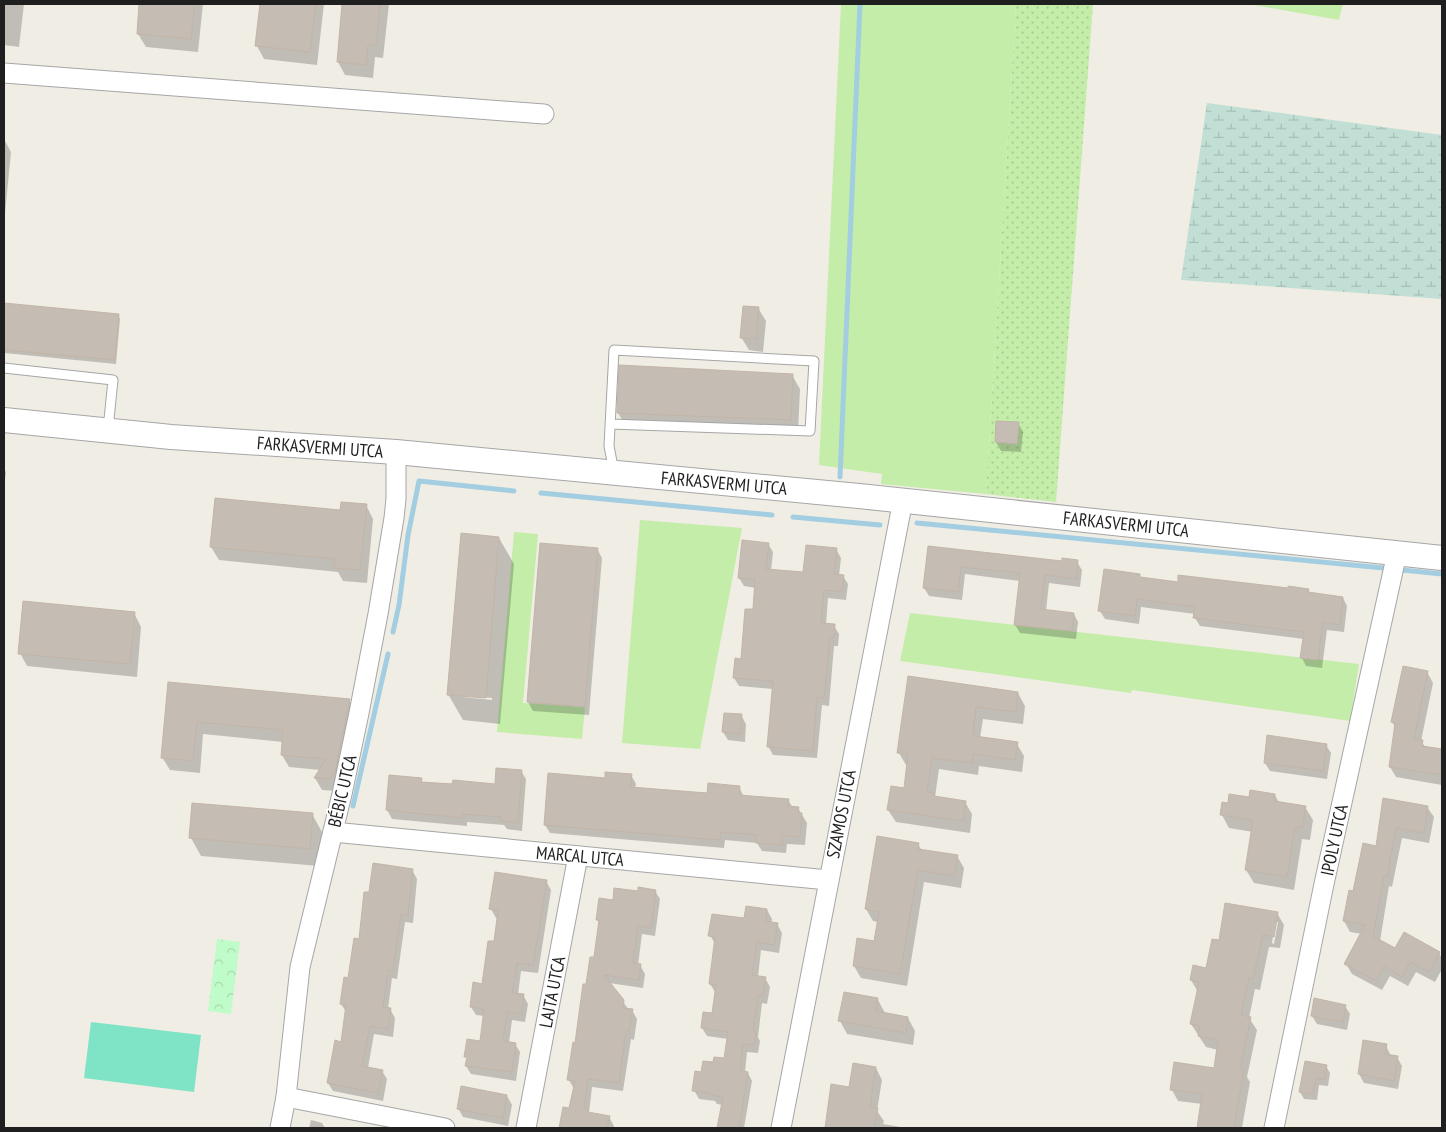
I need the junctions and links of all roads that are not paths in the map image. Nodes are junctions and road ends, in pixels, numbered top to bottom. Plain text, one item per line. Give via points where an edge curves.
1 (4, 73) edge
2 (544, 114) dead end
3 (4, 368) edge
4 (4, 420) edge
5 (610, 424) junction
6 (108, 430) junction
7 (396, 452) junction
8 (614, 472) junction
9 (902, 500) junction
10 (1397, 553) junction
11 (1442, 558) edge
12 (333, 832) junction
13 (578, 856) junction
14 (828, 880) junction
15 (286, 1097) junction
16 (280, 1128) edge
17 (445, 1128) edge
18 (526, 1128) edge
19 (781, 1128) edge
20 (1274, 1128) edge

1 - 2 street
3 - 6 lane via 113,380
4 - 6 street, FARKASVERMI UTCA
5 - 5 lane via 614,350 814,362 810,431
5 - 8 lane via 609,446
6 - 7 street, FARKASVERMI UTCA
7 - 8 street, FARKASVERMI UTCA
7 - 12 street, BÉBIC UTCA via 395,508 383,585 360,714
8 - 9 street, FARKASVERMI UTCA
9 - 10 street, FARKASVERMI UTCA
9 - 14 street, SZAMOS UTCA
10 - 11 street, FARKASVERMI UTCA
10 - 20 street, IPOLY UTCA
12 - 13 street, MARCAL UTCA
12 - 15 street, BÉBIC UTCA via 300,967
13 - 14 street, MARCAL UTCA
13 - 18 street, LAJTA UTCA
14 - 19 street, SZAMOS UTCA
15 - 16 street, BÉBIC UTCA
15 - 17 street

